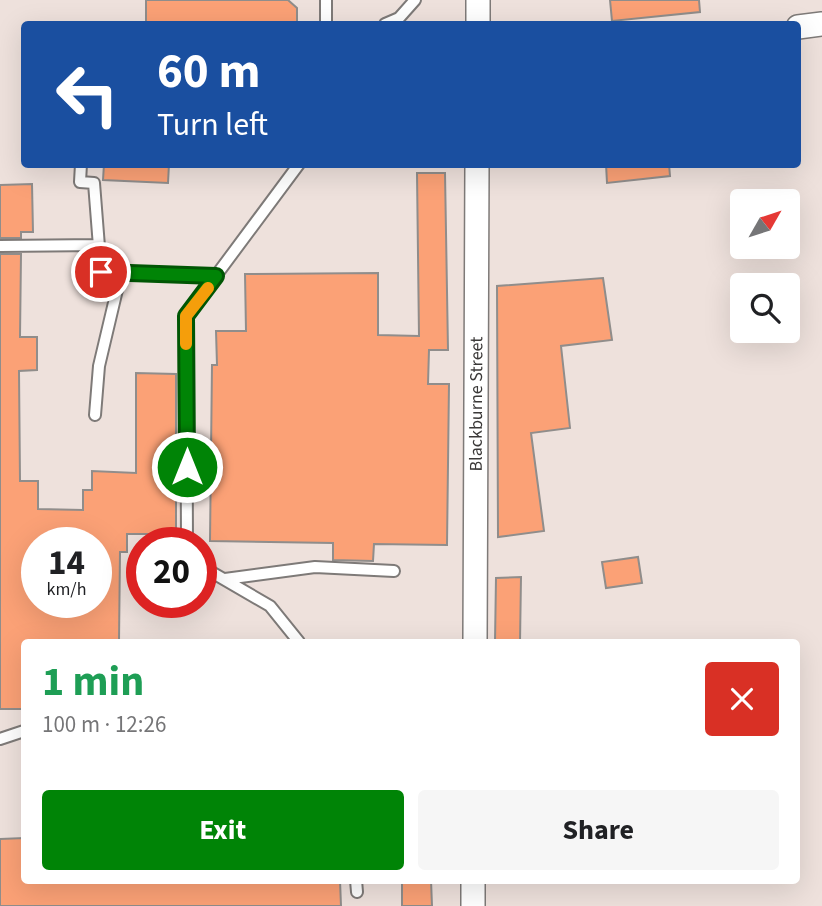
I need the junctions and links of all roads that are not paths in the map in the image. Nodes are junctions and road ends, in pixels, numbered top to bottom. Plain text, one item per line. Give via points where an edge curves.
1 (326, 0) edge
2 (415, 0) edge
3 (478, 0) edge
4 (326, 21) edge
5 (392, 21) edge
6 (478, 21) edge
7 (822, 24) edge
8 (801, 27) edge
9 (81, 168) edge
10 (296, 168) edge
11 (477, 168) edge
12 (99, 245) junction
13 (0, 246) edge
14 (121, 273) junction
15 (216, 276) junction
16 (95, 415) dead end
17 (187, 527) edge
18 (394, 571) dead end
19 (217, 575) edge
20 (225, 579) junction
21 (297, 639) edge
22 (475, 639) edge
23 (21, 732) edge
24 (0, 739) edge
25 (473, 884) edge
26 (473, 906) edge

1 - 4 lane
2 - 5 lane
3 - 6 street
7 - 8 street
9 - 12 lane via 80,182 94,183
10 - 15 lane
11 - 22 street, Blackburne Street
12 - 13 lane
12 - 14 lane via 101,272
14 - 15 lane
14 - 16 lane via 99,366
15 - 17 lane via 186,316
18 - 20 lane via 315,567
19 - 20 lane
20 - 21 lane via 270,606
23 - 24 lane
25 - 26 street

